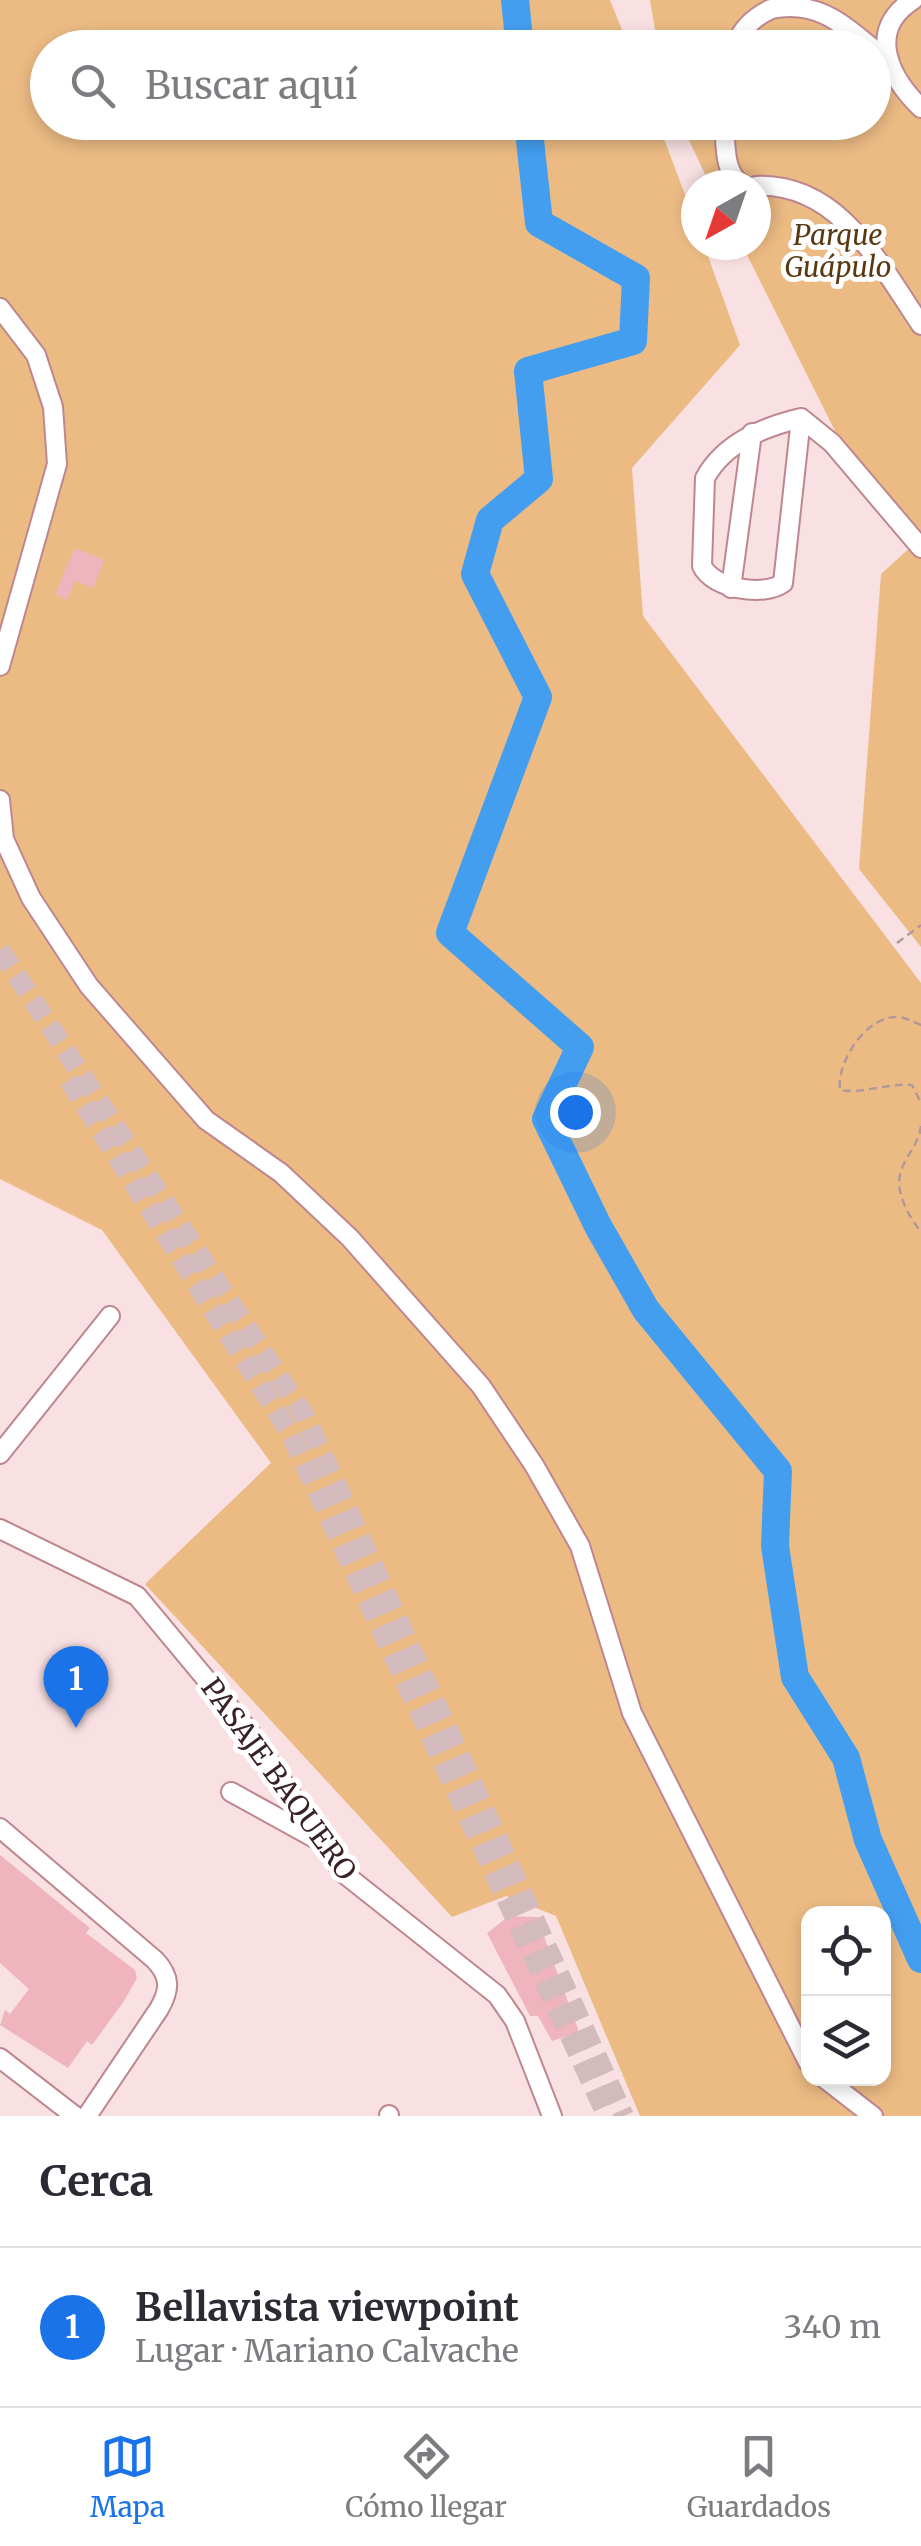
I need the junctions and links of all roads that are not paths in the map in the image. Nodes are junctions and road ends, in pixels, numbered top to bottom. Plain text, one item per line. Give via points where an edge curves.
1 (913, 0) edge
2 (742, 30) edge
3 (851, 30) edge
4 (890, 30) edge
5 (891, 73) edge
6 (921, 108) edge
7 (726, 140) edge
8 (730, 170) edge
9 (771, 188) edge
10 (0, 308) edge
11 (921, 325) edge
12 (801, 418) junction
13 (752, 433) junction
14 (921, 548) edge
15 (731, 588) junction
16 (0, 666) edge
17 (0, 800) edge
18 (110, 1316) dead end
19 (0, 1454) edge
20 (0, 1530) edge
21 (230, 1792) dead end
22 (0, 1828) edge
23 (325, 1844) junction
24 (801, 2048) edge
25 (0, 2058) edge
26 (834, 2086) edge
27 (75, 2116) edge
28 (87, 2116) edge
29 (552, 2116) edge
30 (873, 2116) edge

1 - 4 street
2 - 3 street via 756,16 794,0 827,10
5 - 6 street
7 - 8 street
9 - 11 street via 796,191 838,215
10 - 16 street via 36,355 53,407 57,464
12 - 13 street
12 - 14 street via 832,443
12 - 15 street via 783,583
13 - 15 street
13 - 15 street via 705,478 702,566 706,576
17 - 24 street via 4,839 30,898 89,986 206,1120 282,1172 350,1238 481,1386 534,1465 580,1546 632,1713
18 - 19 street
20 - 23 street, PASAJE BAQUERO via 138,1596 250,1732
21 - 23 street
22 - 28 street via 155,1960 167,1978 158,2009
23 - 29 street, PASAJE BAQUERO via 355,1885 497,1995 515,2021
25 - 27 street
26 - 30 street

